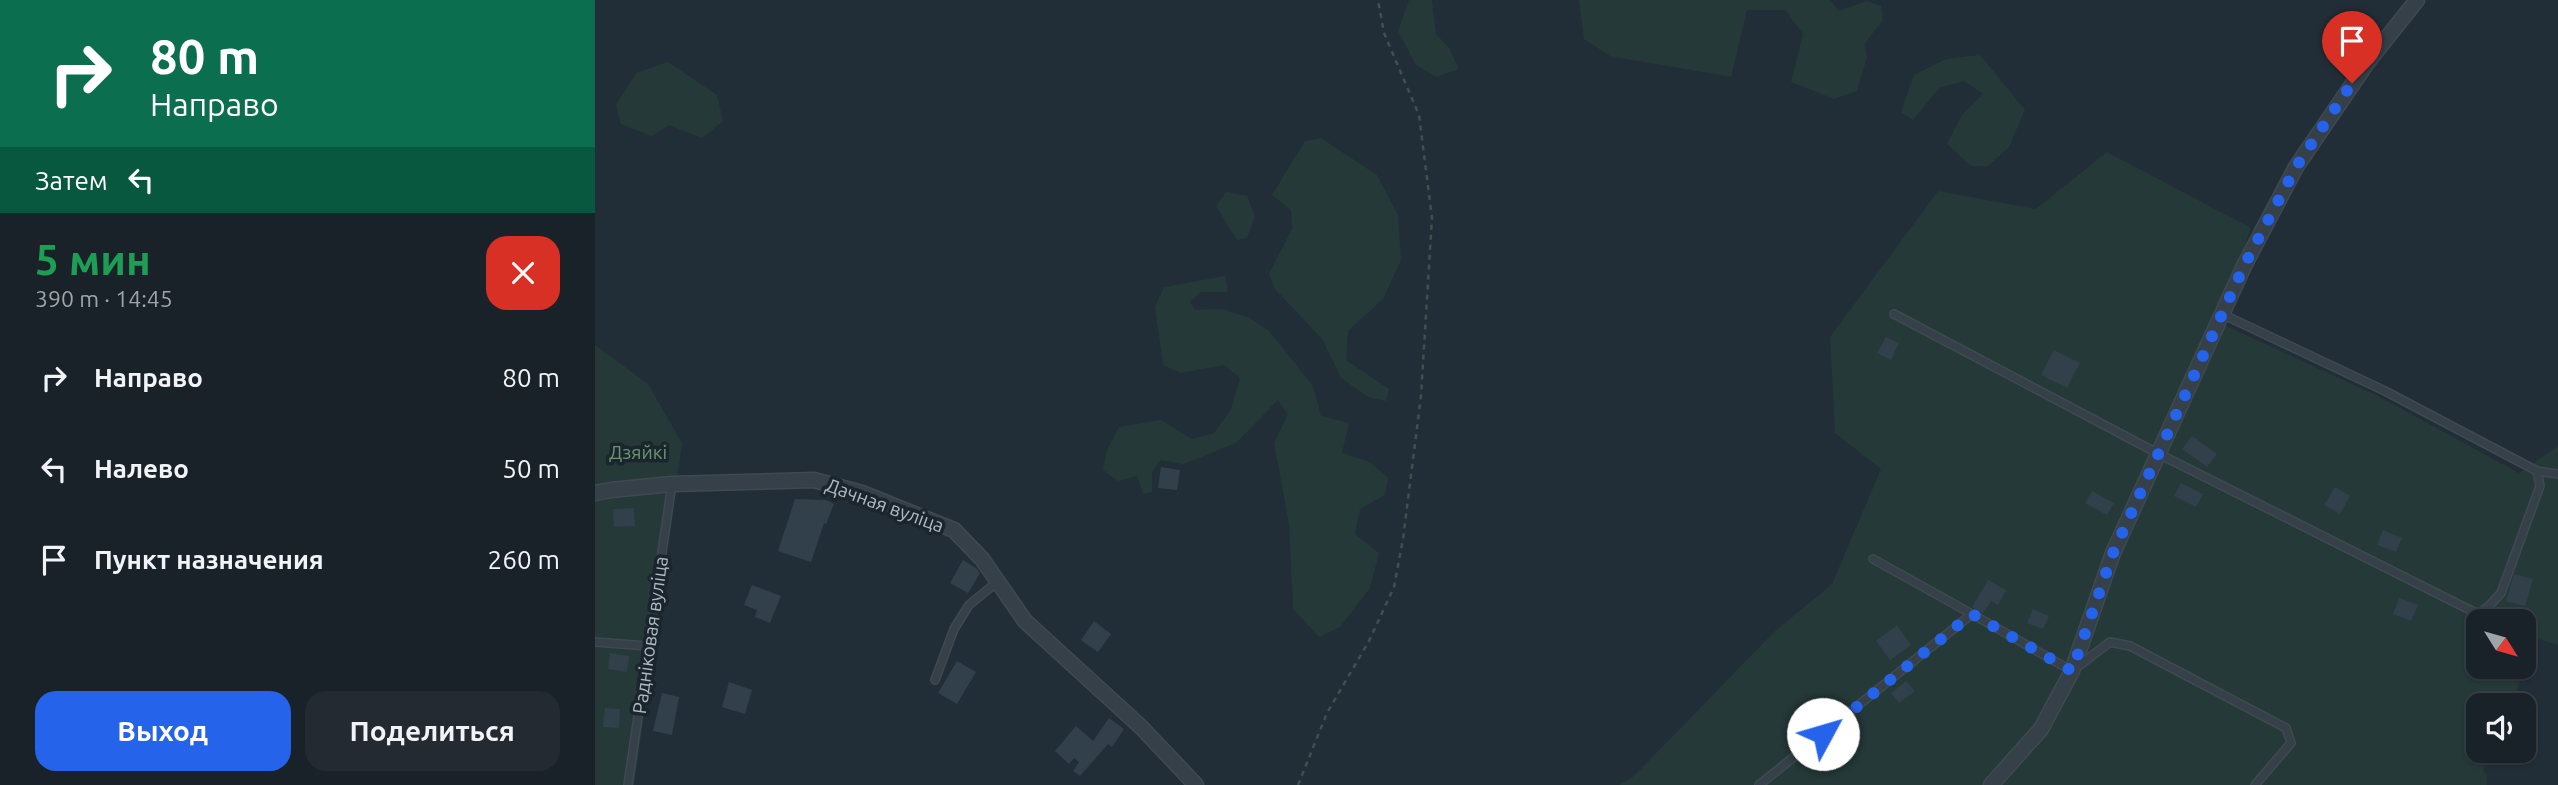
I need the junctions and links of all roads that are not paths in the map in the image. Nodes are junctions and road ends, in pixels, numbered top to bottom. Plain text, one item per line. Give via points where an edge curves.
1 (2417, 0) edge
2 (1894, 314) dead end
3 (2222, 314) junction
4 (2159, 454) junction
5 (2537, 471) junction
6 (2558, 474) edge
7 (672, 484) junction
8 (595, 494) edge
9 (1873, 559) dead end
10 (998, 581) junction
11 (1972, 614) junction
12 (595, 642) edge
13 (647, 646) junction
14 (2072, 671) junction
15 (935, 680) dead end
16 (628, 785) edge
17 (1196, 785) edge
18 (1759, 785) edge
19 (1991, 785) edge
20 (2255, 785) edge

1 - 3 street via 2367,62 2296,167
2 - 4 lane
3 - 4 street
3 - 5 lane via 2385,391
4 - 5 lane via 2478,614 2501,593 2540,486
4 - 14 street via 2113,553
5 - 6 lane
7 - 8 street, Дачная вуліца
7 - 10 street, Дачная вуліца via 814,480 862,493 954,530
7 - 13 lane, Радніковая вуліца
9 - 11 lane
10 - 15 lane via 969,605 954,629
10 - 17 street, Дачная вуліца via 1025,621 1141,727
11 - 14 lane
11 - 18 lane
12 - 13 lane
13 - 16 lane, Радніковая вуліца
14 - 19 street via 2041,729
14 - 20 lane via 2110,642 2130,646 2286,728 2291,743

